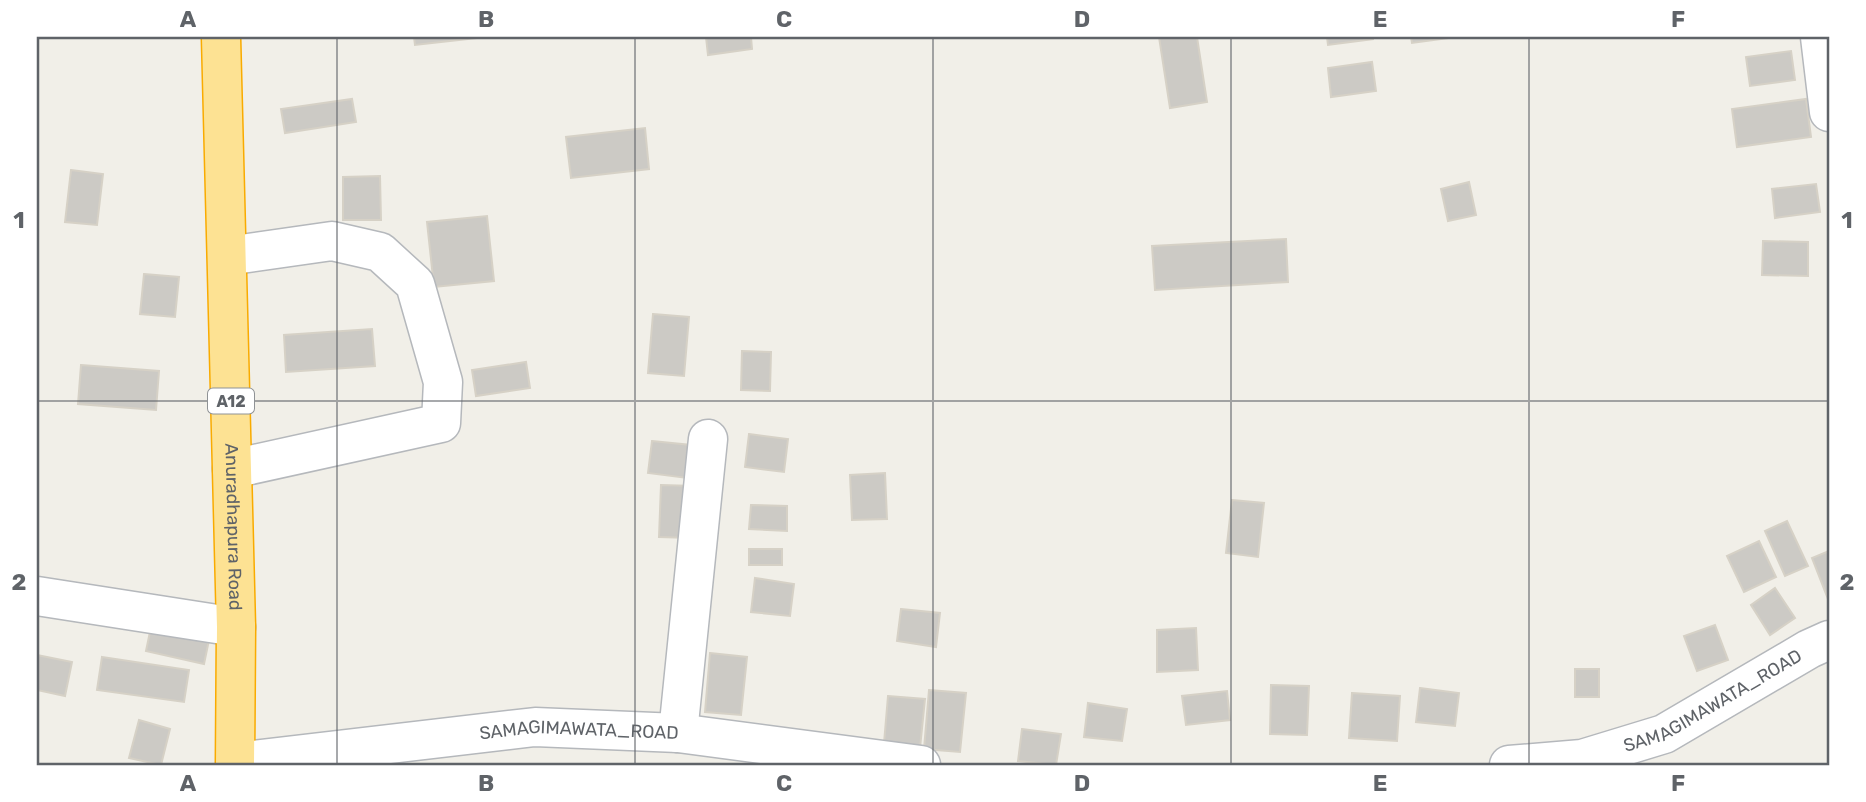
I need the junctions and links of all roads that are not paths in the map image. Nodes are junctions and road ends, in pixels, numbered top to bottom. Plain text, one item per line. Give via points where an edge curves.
1 (221, 37) edge
2 (1820, 37) edge
3 (1829, 112) edge
4 (227, 256) junction
5 (708, 439) dead end
6 (232, 469) junction
7 (37, 596) edge
8 (236, 627) junction
9 (1829, 640) edge
10 (678, 733) junction
11 (236, 764) edge
12 (921, 765) edge
13 (1509, 765) edge

1 - 4 highway, Anuradhapura Road / A12
2 - 3 street
4 - 6 highway, Anuradhapura Road / A12
4 - 6 street via 332,242 380,252 415,284 443,382 441,423
5 - 10 street
6 - 8 highway, Anuradhapura Road / A12
7 - 8 street
8 - 11 highway, Anuradhapura Road / A12
9 - 13 street, SAMAGIMAWATA_ROAD via 1664,734 1582,760
10 - 11 street, SAMAGIMAWATA_ROAD via 535,727
10 - 12 street, SAMAGIMAWATA_ROAD

